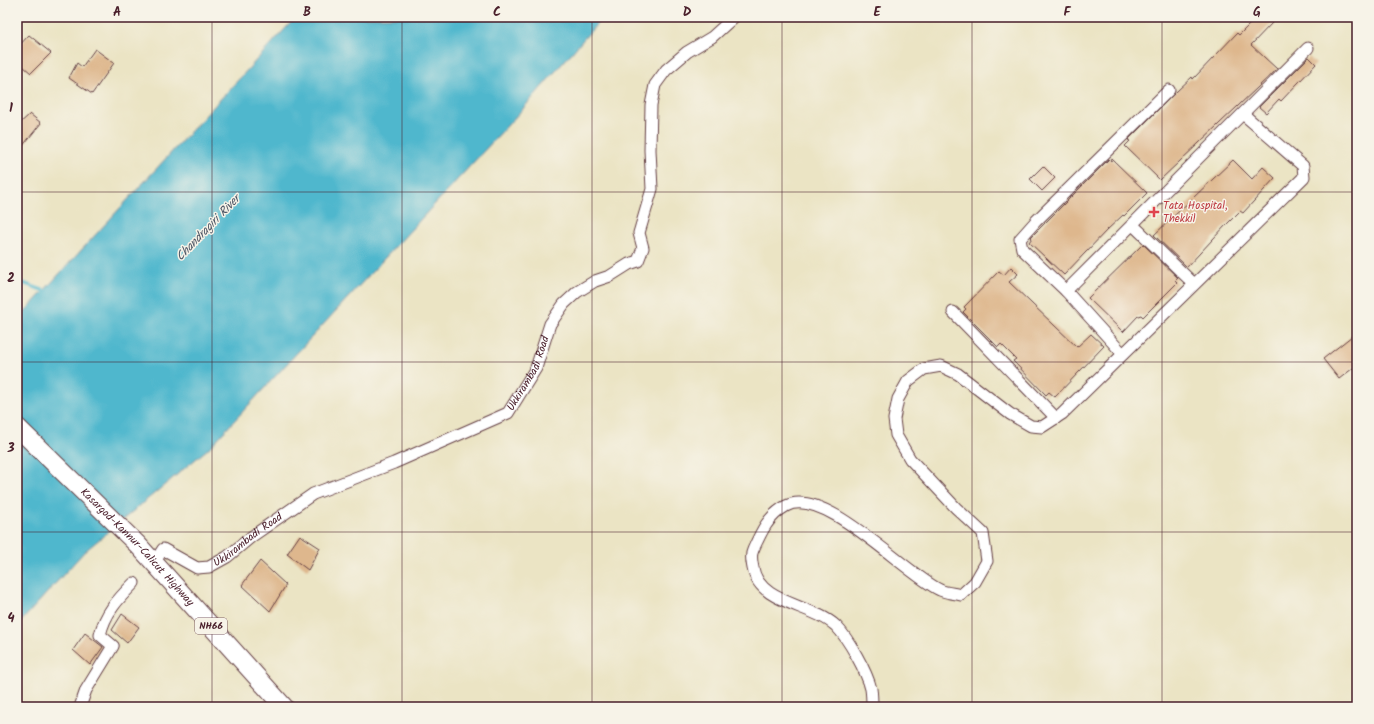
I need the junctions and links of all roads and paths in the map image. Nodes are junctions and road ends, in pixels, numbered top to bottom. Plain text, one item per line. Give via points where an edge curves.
1 (734, 17) edge
2 (1308, 48) dead end
3 (1169, 90) dead end
4 (1244, 114) junction
5 (1133, 225) junction
6 (1194, 284) junction
7 (1066, 291) junction
8 (953, 312) dead end
9 (1123, 354) junction
10 (1056, 418) junction
11 (17, 427) edge
12 (154, 563) junction
13 (134, 582) dead end
14 (80, 707) edge
15 (284, 707) edge
16 (872, 707) edge

1 - 12 street, Ukkirambadi Road via 712,37 687,52 666,70 655,85 651,104 652,188 639,233 644,248 638,261 595,281 564,304 550,324 536,368 508,413 394,463 313,494 210,567 197,568 163,548
2 - 4 street
3 - 7 street via 1020,239 1022,249
4 - 5 street
4 - 6 street via 1303,166 1304,177
5 - 6 street
5 - 7 street
6 - 9 street
7 - 9 street
8 - 10 street
9 - 10 street
10 - 16 street via 1042,427 1031,426 1010,414 958,374 940,366 924,369 908,381 898,398 894,419 896,435 910,460 983,533 987,560 974,582 960,594 940,591 841,517 811,502 788,505 772,516 763,527 751,555 754,577 766,592 806,608 835,626 853,649 871,688
11 - 12 highway, Kasargod-Kannur-Calicut Highway / NH66
12 - 15 highway, Kasargod-Kannur-Calicut Highway / NH66
13 - 14 street via 115,602 103,622 100,635 113,646 86,690

